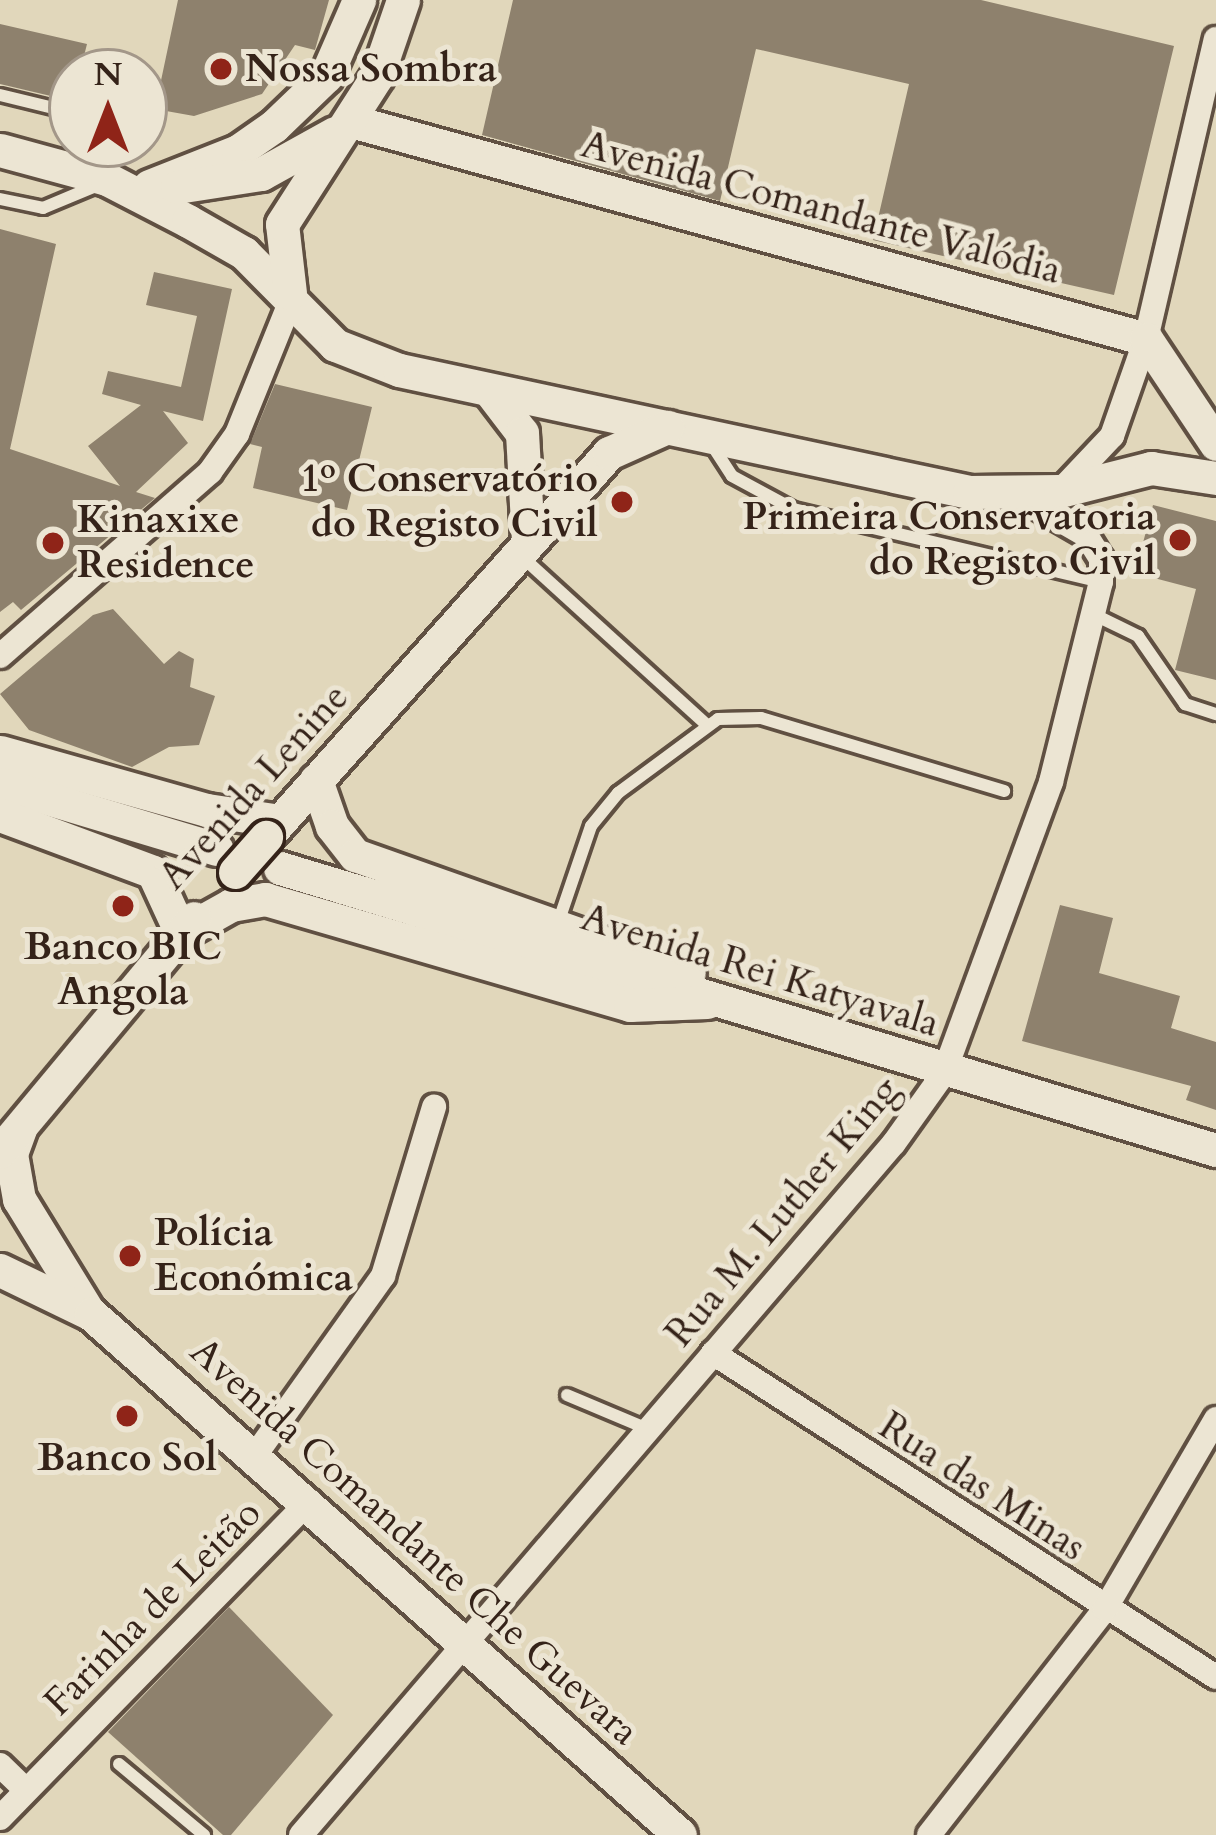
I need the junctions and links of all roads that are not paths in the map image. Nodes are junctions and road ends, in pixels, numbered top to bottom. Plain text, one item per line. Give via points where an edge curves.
1 (359, 0) edge
2 (403, 0) edge
3 (1216, 39) edge
4 (0, 94) edge
5 (48, 106) edge
6 (346, 125) junction
7 (0, 151) edge
8 (102, 168) edge
9 (107, 179) junction
10 (149, 186) junction
11 (0, 199) edge
12 (292, 298) junction
13 (1146, 339) junction
14 (489, 390) junction
15 (1215, 406) edge
16 (1216, 420) edge
17 (667, 427) junction
18 (706, 436) junction
19 (1216, 444) edge
20 (1216, 478) edge
21 (1060, 491) junction
22 (1015, 494) junction
23 (523, 547) junction
24 (1101, 582) junction
25 (1097, 616) junction
26 (0, 656) edge
27 (1216, 714) edge
28 (707, 724) junction
29 (0, 752) edge
30 (316, 780) junction
31 (0, 784) edge
32 (1004, 791) dead end
33 (0, 815) edge
34 (273, 829) junction
35 (225, 861) junction
36 (280, 868) dead end
37 (557, 924) junction
38 (181, 933) junction
39 (715, 1000) junction
40 (944, 1073) junction
41 (434, 1107) dead end
42 (7, 1134) edge
43 (1216, 1150) edge
44 (0, 1270) edge
45 (91, 1314) junction
46 (713, 1353) junction
47 (567, 1395) dead end
48 (1216, 1419) edge
49 (647, 1429) junction
50 (256, 1454) junction
51 (309, 1502) junction
52 (1105, 1610) junction
53 (464, 1642) junction
54 (1216, 1677) edge
55 (119, 1764) dead end
56 (0, 1765) edge
57 (26, 1789) junction
58 (0, 1818) edge
59 (204, 1835) edge
60 (301, 1835) edge
61 (680, 1835) edge
62 (929, 1835) edge

1 - 10 main road via 326,76 274,126 238,151
2 - 6 main road via 390,46
3 - 13 street
4 - 5 lane
6 - 10 main road via 238,181
6 - 12 main road via 282,224 280,256
6 - 13 main road, Avenida Comandante Valódia
7 - 9 main road
8 - 9 lane
9 - 10 main road
9 - 11 lane via 43,208
9 - 12 main road via 244,253
12 - 14 main road via 335,345
12 - 26 street via 237,434 210,472
13 - 19 main road
13 - 21 street via 1112,436
14 - 17 main road
14 - 23 main road via 522,433
15 - 16 lane
17 - 18 main road
17 - 23 main road, Avenida Lenine via 609,453
18 - 22 main road via 969,492
18 - 24 lane via 731,476 793,508
20 - 21 main road via 1151,468
21 - 22 main road
22 - 24 street via 1086,535 1101,559
23 - 28 lane
23 - 30 main road, Avenida Lenine
24 - 25 street, Rua M. Luther King
25 - 27 lane via 1138,636 1185,704
25 - 40 street, Rua M. Luther King via 1051,782
28 - 32 lane via 760,718
28 - 37 lane via 618,793 591,826
29 - 34 main road
30 - 34 main road, Avenida Lenine
30 - 37 main road via 332,826 355,855
31 - 35 main road
33 - 38 main road via 153,872
34 - 35 main road, Avenida Lenine, bridge
35 - 38 main road, Avenida Lenine
36 - 39 main road, Avenida Rei Katyavala
37 - 39 main road via 685,970
38 - 39 main road via 231,905 265,898 630,1005
38 - 42 main road, Avenida Lenine
39 - 40 main road, Avenida Rei Katyavala
40 - 43 main road, Avenida Rei Katyavala
40 - 46 street, Rua M. Luther King
41 - 50 street via 383,1276
42 - 45 main road, Avenida Comandante Che Guevara via 20,1199
44 - 45 main road, Avenida Comandante Che Guevara
45 - 50 main road, Avenida Comandante Che Guevara
46 - 49 street, Rua M. Luther King
46 - 52 street, Rua das Minas
47 - 49 lane
48 - 52 street
49 - 53 street, Rua M. Luther King
50 - 51 main road, Avenida Comandante Che Guevara
51 - 53 main road, Avenida Comandante Che Guevara
51 - 57 street, Farinha de Leitão
52 - 54 street, Rua das Minas
52 - 62 street
53 - 60 street, Rua M. Luther King
53 - 61 main road, Avenida Comandante Che Guevara
55 - 59 lane
56 - 57 street
57 - 58 street, Farinha de Leitão

